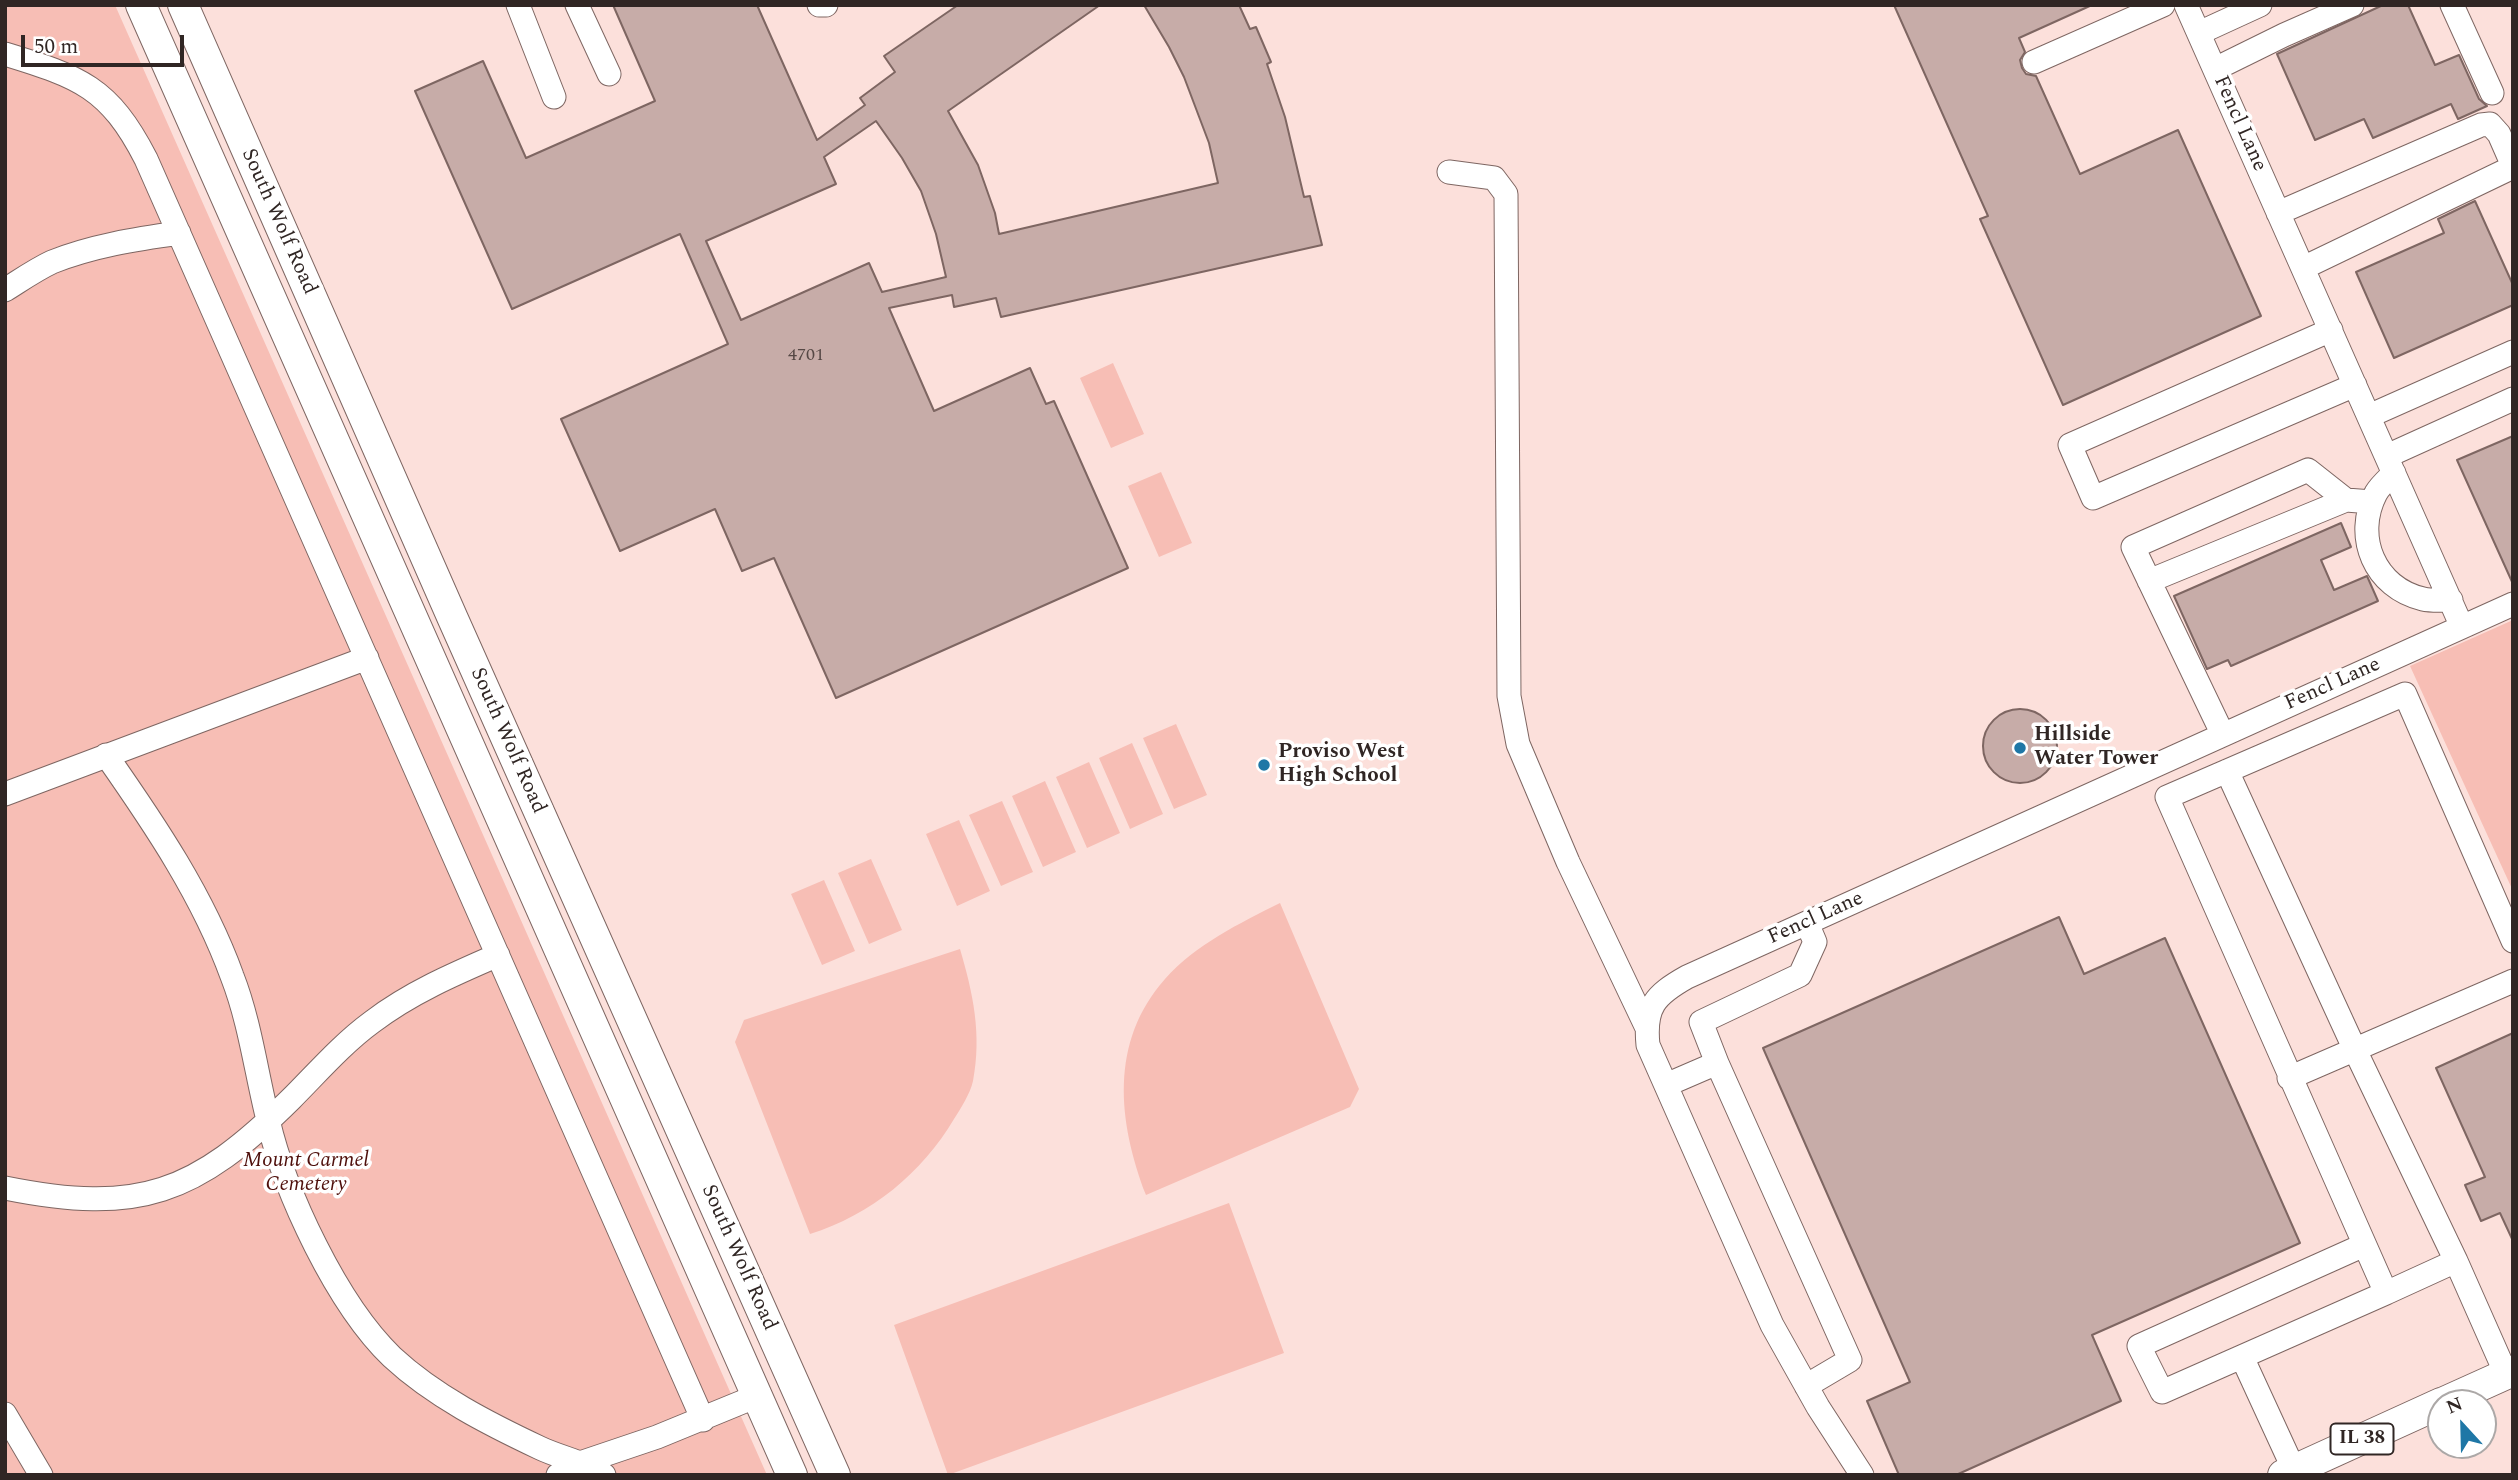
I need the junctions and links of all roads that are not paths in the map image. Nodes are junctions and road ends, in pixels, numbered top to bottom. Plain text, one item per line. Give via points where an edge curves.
1 (141, 5) edge
2 (183, 5) edge
3 (518, 5) edge
4 (577, 5) edge
5 (819, 5) edge
6 (826, 5) edge
7 (2163, 5) edge
8 (2186, 5) edge
9 (2260, 5) edge
10 (2352, 5) edge
11 (2452, 5) edge
12 (2199, 33) junction
13 (5, 54) edge
14 (2034, 62) dead end
15 (2215, 69) junction
16 (609, 74) dead end
17 (2492, 93) dead end
18 (554, 97) dead end
19 (2513, 167) edge
20 (1449, 173) dead end
21 (2278, 213) junction
22 (179, 233) junction
23 (2303, 268) junction
24 (5, 290) edge
25 (2331, 330) junction
26 (2513, 352) edge
27 (2355, 385) junction
28 (2513, 399) edge
29 (2369, 416) junction
30 (2390, 464) junction
31 (2346, 500) junction
32 (2372, 502) junction
33 (2149, 581) junction
34 (2451, 600) junction
35 (2513, 604) edge
36 (2462, 627) junction
37 (367, 658) junction
38 (2222, 735) junction
39 (106, 755) junction
40 (2227, 771) junction
41 (5, 794) edge
42 (1807, 923) junction
43 (2513, 941) edge
44 (498, 955) junction
45 (2513, 981) edge
46 (1646, 1026) junction
47 (2355, 1050) junction
48 (1717, 1063) junction
49 (2289, 1078) junction
50 (1666, 1086) junction
51 (268, 1121) junction
52 (5, 1188) edge
53 (2364, 1245) junction
54 (2456, 1261) junction
55 (2386, 1293) junction
56 (2242, 1357) junction
57 (2510, 1372) edge
58 (1806, 1386) junction
59 (2473, 1389) edge
60 (757, 1396) junction
61 (2427, 1410) edge
62 (5, 1414) edge
63 (703, 1420) junction
64 (580, 1463) junction
65 (2288, 1472) edge
66 (41, 1475) edge
67 (558, 1475) edge
68 (604, 1475) edge
69 (792, 1475) edge
70 (835, 1475) edge
71 (1862, 1475) edge

1 - 60 main road, South Wolf Road
2 - 70 main road, South Wolf Road
3 - 18 street
4 - 16 street
5 - 6 street
7 - 14 street
8 - 12 street, Fencl Lane
9 - 12 street
10 - 15 street
11 - 17 street
12 - 15 street, Fencl Lane
13 - 22 street via 76,80 108,101 137,140
15 - 21 street, Fencl Lane
19 - 21 street via 2499,134 2490,124 2481,125
19 - 23 street
20 - 46 street via 1494,178 1506,194 1509,696 1518,744
21 - 23 street, Fencl Lane
22 - 24 street via 72,255
22 - 37 street
23 - 25 street, Fencl Lane
25 - 27 street, Fencl Lane
25 - 27 street via 2070,445 2093,498
26 - 29 street
27 - 29 street, Fencl Lane
28 - 30 street
29 - 30 street, Fencl Lane
30 - 32 street
30 - 34 street, Fencl Lane
31 - 32 street
31 - 33 street
31 - 33 street via 2308,470 2133,547
32 - 34 street via 2366,536 2372,559 2385,579 2404,593 2427,600
33 - 38 street
34 - 36 street, Fencl Lane
35 - 36 street, Fencl Lane
36 - 38 street, Fencl Lane
37 - 39 street
37 - 44 street
38 - 42 street, Fencl Lane
39 - 41 street
39 - 51 street via 197,897 221,948 241,999
40 - 43 street via 2405,694
40 - 47 street
40 - 49 street via 2167,797
42 - 46 street, Fencl Lane via 1670,986 1656,998
42 - 48 street via 1815,942 1800,975 1701,1022
44 - 51 street via 434,984 371,1023
44 - 63 street
45 - 47 street
46 - 50 street via 1648,1045
47 - 49 street
47 - 54 street
48 - 50 street
48 - 58 street via 1850,1360
49 - 53 street
50 - 58 street via 1772,1325
51 - 52 street via 195,1176 147,1194 80,1200
51 - 64 street via 320,1255 361,1320 390,1355 446,1397 539,1448
53 - 55 street
53 - 56 street via 2139,1346 2162,1392
54 - 55 street
54 - 57 street
55 - 56 street
56 - 65 street
57 - 59 main road, IL 38
58 - 71 street
60 - 63 street
60 - 69 main road, South Wolf Road
61 - 65 main road, IL 38
62 - 66 street
63 - 64 street
64 - 67 street
64 - 68 street

